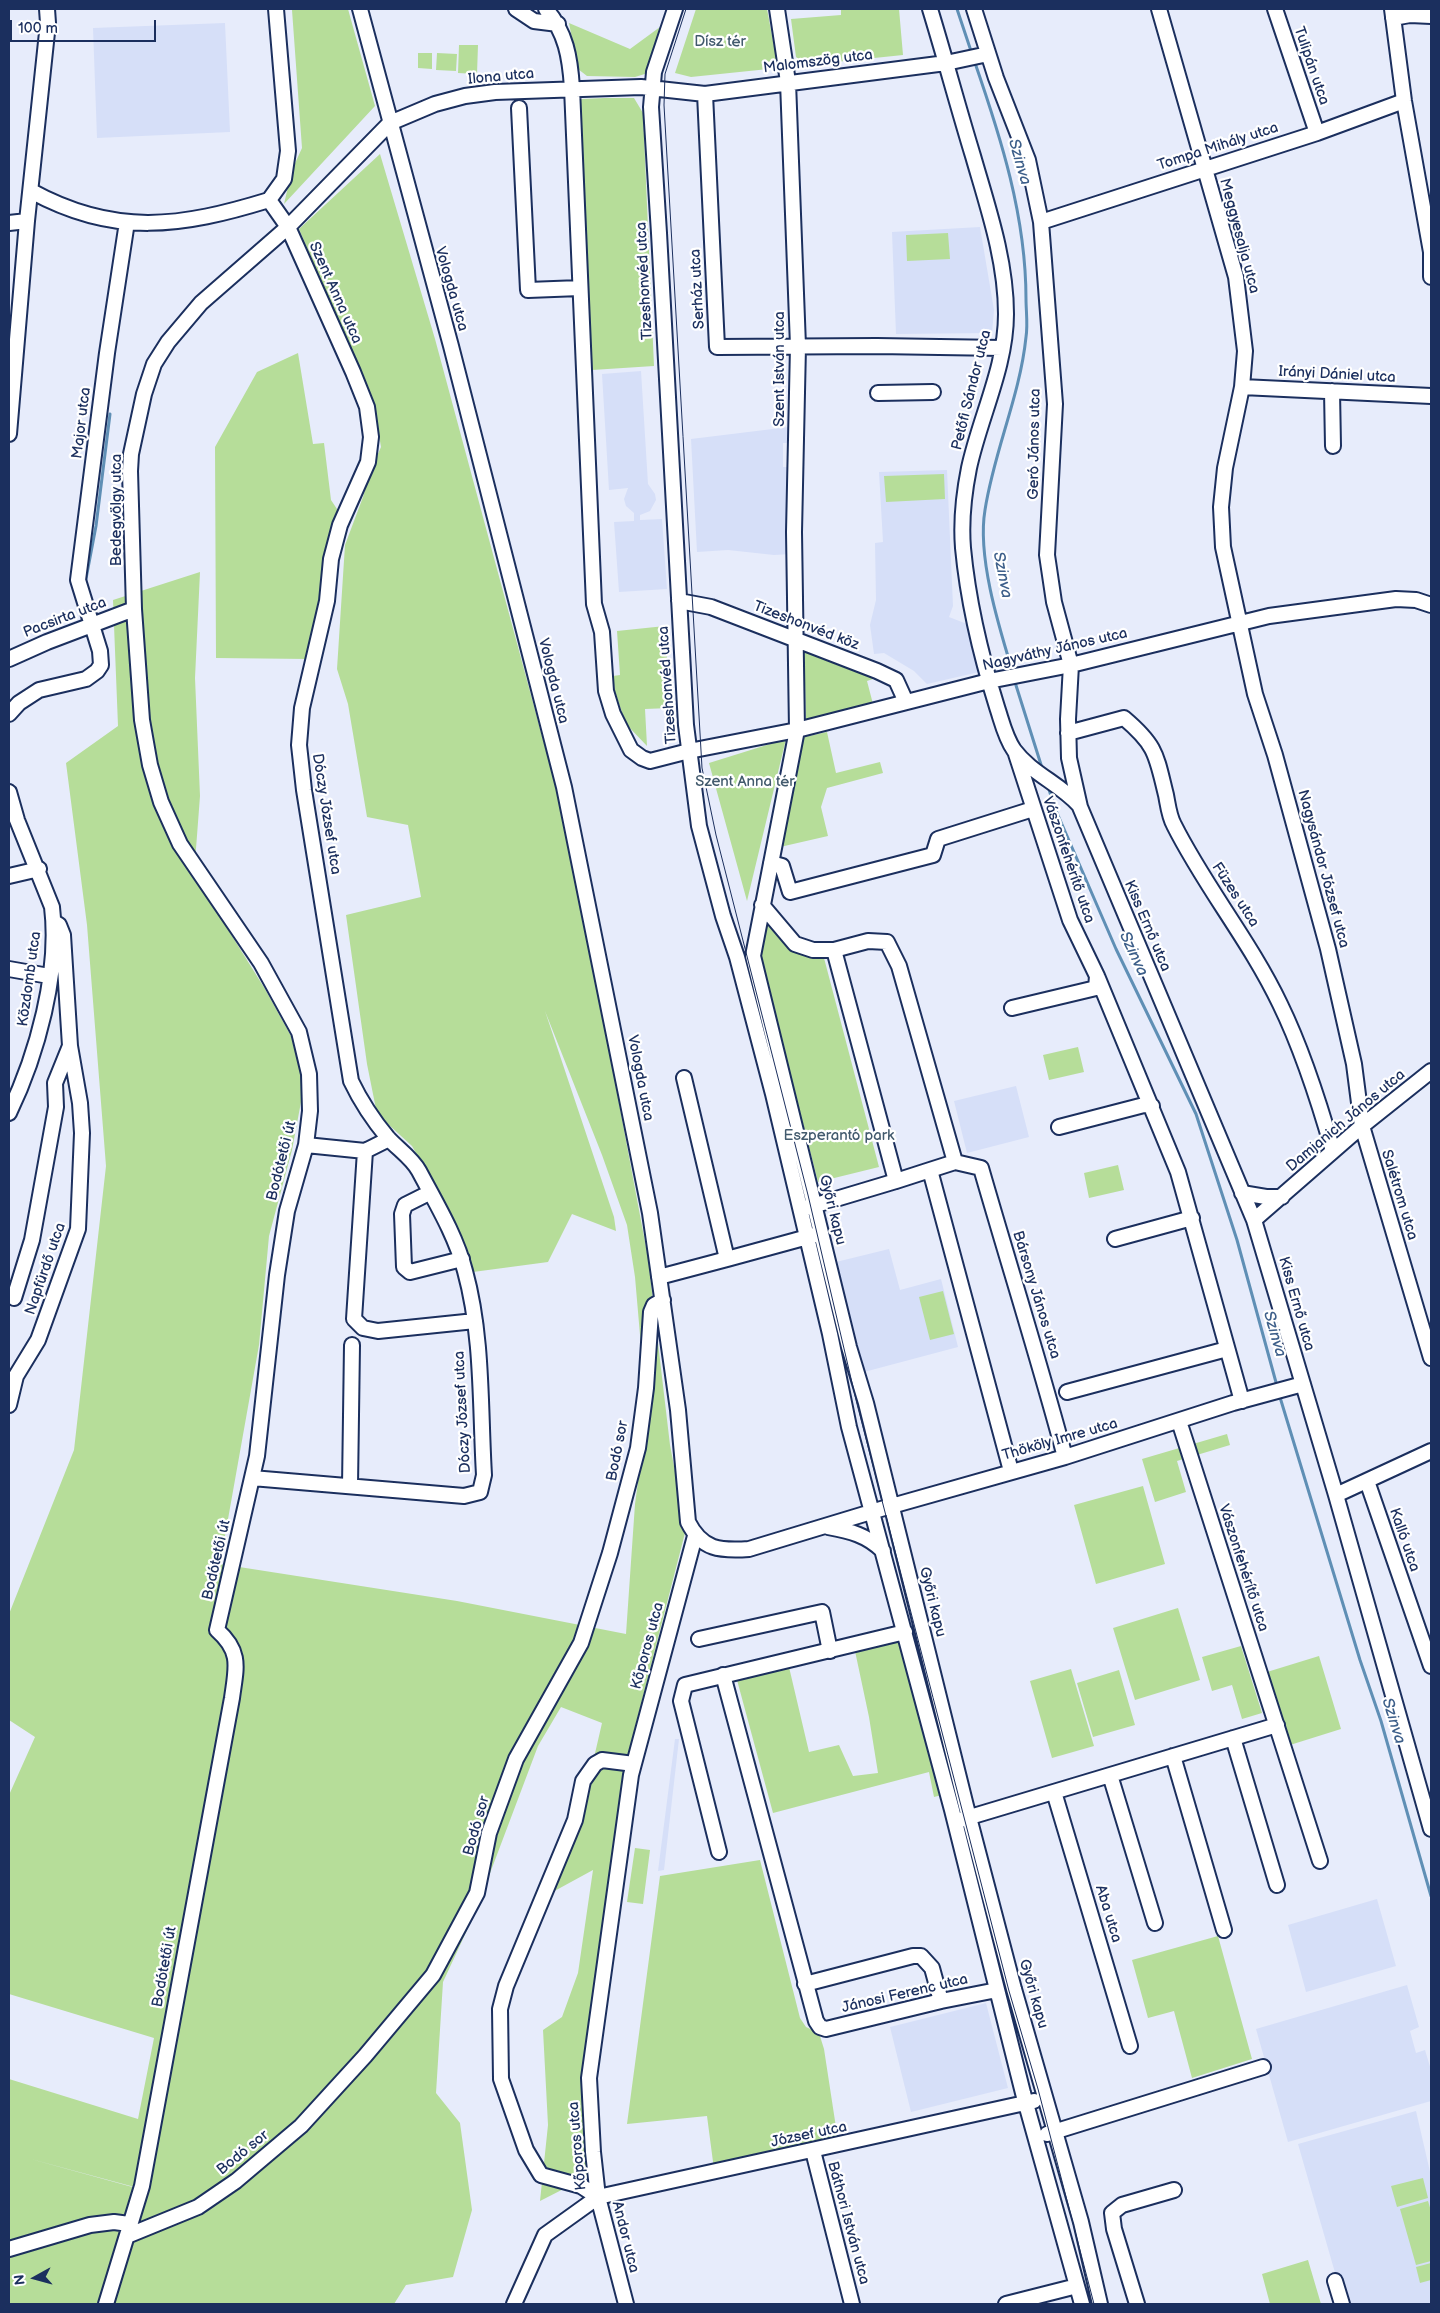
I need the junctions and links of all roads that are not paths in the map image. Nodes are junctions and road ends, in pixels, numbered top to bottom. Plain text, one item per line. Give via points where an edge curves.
1 (47, 9) edge
2 (276, 9) edge
3 (360, 9) edge
4 (516, 9) edge
5 (546, 9) edge
6 (675, 9) edge
7 (777, 9) edge
8 (930, 9) edge
9 (975, 9) edge
10 (1159, 9) edge
11 (1275, 9) edge
12 (1414, 12) edge
13 (1392, 13) edge
14 (1431, 16) edge
15 (558, 24) junction
16 (988, 54) junction
17 (946, 63) junction
18 (788, 82) junction
19 (572, 88) junction
20 (651, 88) junction
21 (705, 94) junction
22 (384, 101) junction
23 (1404, 101) junction
24 (519, 108) dead end
25 (415, 114) junction
26 (390, 123) junction
27 (1317, 133) junction
28 (368, 147) junction
29 (399, 156) junction
30 (1204, 169) junction
31 (31, 191) junction
32 (269, 200) junction
33 (27, 221) junction
34 (127, 222) junction
35 (1042, 222) junction
36 (9, 223) edge
37 (288, 227) junction
38 (1431, 277) edge
39 (580, 288) junction
40 (798, 346) junction
41 (1002, 348) junction
42 (354, 372) joint
43 (1242, 387) junction
44 (1332, 391) junction
45 (933, 392) dead end
46 (878, 393) dead end
47 (1431, 396) edge
48 (9, 434) edge
49 (1333, 446) dead end
50 (679, 601) junction
51 (1431, 605) edge
52 (134, 609) junction
53 (1239, 623) junction
54 (93, 625) junction
55 (796, 639) junction
56 (9, 659) edge
57 (1072, 665) junction
58 (995, 681) junction
59 (906, 702) junction
60 (9, 714) edge
61 (796, 730) junction
62 (1068, 733) junction
63 (689, 751) junction
64 (1015, 751) junction
65 (9, 792) edge
66 (1080, 807) junction
67 (1033, 809) junction
68 (180, 844) joint
69 (771, 863) junction
70 (39, 869) junction
71 (9, 876) edge
72 (762, 905) junction
73 (54, 922) junction
74 (834, 950) junction
75 (9, 969) edge
76 (50, 976) junction
77 (1097, 976) junction
78 (1012, 1008) dead end
79 (70, 1046) junction
80 (1431, 1071) edge
81 (684, 1078) dead end
82 (1152, 1106) junction
83 (9, 1113) edge
84 (1060, 1126) dead end
85 (1362, 1126) junction
86 (389, 1139) junction
87 (306, 1145) junction
88 (365, 1151) junction
89 (1333, 1151) junction
90 (955, 1162) junction
91 (930, 1170) junction
92 (896, 1181) junction
93 (1242, 1192) junction
94 (429, 1193) junction
95 (1282, 1197) junction
96 (814, 1205) junction
97 (800, 1209) junction
98 (1192, 1218) junction
99 (1254, 1220) junction
100 (814, 1235) junction
101 (1115, 1239) dead end
102 (462, 1259) junction
103 (727, 1259) junction
104 (659, 1277) junction
105 (14, 1298) dead end
106 (663, 1300) junction
107 (474, 1321) junction
108 (352, 1345) dead end
109 (1227, 1349) junction
110 (1431, 1358) edge
111 (1296, 1386) junction
112 (1067, 1392) dead end
113 (1242, 1401) junction
114 (9, 1405) edge
115 (1179, 1421) junction
116 (1431, 1451) edge
117 (1065, 1457) junction
118 (1010, 1471) junction
119 (252, 1478) junction
120 (1367, 1481) junction
121 (350, 1486) junction
122 (1336, 1494) junction
123 (892, 1506) junction
124 (873, 1511) junction
125 (826, 1527) junction
126 (695, 1536) junction
127 (883, 1551) junction
128 (905, 1632) junction
129 (699, 1639) dead end
130 (830, 1651) junction
131 (1431, 1666) edge
132 (723, 1676) junction
133 (1277, 1725) junction
134 (1233, 1738) junction
135 (1172, 1756) junction
136 (634, 1764) junction
137 (1110, 1775) junction
138 (1054, 1792) junction
139 (969, 1817) junction
140 (954, 1822) junction
141 (1431, 1829) edge
142 (719, 1852) dead end
143 (1320, 1861) dead end
144 (1277, 1885) dead end
145 (1155, 1923) dead end
146 (1224, 1930) dead end
147 (805, 1984) junction
148 (997, 1990) junction
149 (941, 2001) junction
150 (1130, 2046) dead end
151 (1263, 2067) dead end
152 (1046, 2098) junction
153 (1026, 2103) junction
154 (1055, 2131) junction
155 (1036, 2137) junction
156 (813, 2151) junction
157 (1174, 2190) dead end
158 (598, 2197) junction
159 (128, 2230) junction
160 (9, 2249) edge
161 (1335, 2281) dead end
162 (1076, 2286) junction
163 (106, 2304) edge
164 (514, 2304) edge
165 (626, 2304) edge
166 (852, 2304) edge
167 (1006, 2304) edge
168 (1082, 2304) edge
169 (1100, 2304) edge
170 (1137, 2304) edge
171 (1342, 2304) edge

1 - 31 street
2 - 32 street via 288,151 284,180
3 - 22 street, Vologda utca
4 - 15 street via 534,22
5 - 15 street, Tizeshonvéd utca
6 - 20 street, Tizeshonvéd utca
7 - 18 street, Szent István utca
8 - 17 street, Petőfi Sándor utca
9 - 16 street
10 - 30 street, Meggyesalja utca
11 - 27 street, Tulipán utca
12 - 13 street
12 - 14 street
13 - 23 street
15 - 19 street, Tizeshonvéd utca via 567,47
16 - 17 street, Malomszög utca
16 - 35 street via 1028,160
17 - 18 street, Malomszög utca
17 - 41 street, Petőfi Sándor utca via 994,229 1004,283 1006,315
18 - 21 street, Malomszög utca
18 - 40 street, Szent István utca
19 - 20 street, Ilona utca
19 - 25 street, Ilona utca via 464,96
19 - 39 street, Tizeshonvéd utca
20 - 21 street, Malomszög utca
20 - 50 street, Tizeshonvéd utca
21 - 40 street, Serház utca via 717,347
22 - 25 street via 406,113
22 - 26 street, Vologda utca
23 - 27 street, Tompa Mihály utca
23 - 38 street via 1431,252
24 - 39 street via 528,290
25 - 26 street, Ilona utca
26 - 28 street, Ilona utca
26 - 29 street, Vologda utca
27 - 30 street, Tompa Mihály utca
28 - 29 street via 386,147
28 - 37 street, Ilona utca
29 - 104 street, Vologda utca via 564,787 650,1213
30 - 35 street, Tompa Mihály utca
30 - 43 street, Meggyesalja utca via 1236,277 1244,351
31 - 33 street
31 - 34 street via 58,206 98,218
32 - 34 street via 223,214 176,222
32 - 37 street, Szent Anna utca
33 - 36 street
33 - 48 street
34 - 54 street, Major utca via 78,580
35 - 57 street, Geró János utca via 1054,404 1047,555 1054,602
37 - 42 street, Szent Anna utca
37 - 52 street, Bedegvölgy utca via 201,303 154,364 131,454
39 - 63 street, Tizeshonvéd utca via 594,604 602,632 606,691 624,737 631,750 642,758 650,760
40 - 41 street, Serház utca
40 - 55 street, Szent István utca via 794,532
41 - 58 street, Petőfi Sándor utca via 969,468 963,547 968,585
42 - 86 street, Dóczy József utca via 367,407 371,436 368,462 338,534 327,601 302,708 299,745 351,1081 362,1104
43 - 44 street, Irányi Dániel utca
43 - 53 street, Meggyesalja utca via 1225,468 1221,507 1223,547
44 - 47 street, Irányi Dániel utca
44 - 49 street
45 - 46 street
50 - 55 street, Tizeshonvéd köz via 711,607
50 - 63 street, Tizeshonvéd utca
51 - 53 street, Nagyváthy János utca via 1396,599 1268,616
52 - 54 street, Pacsirta utca
52 - 68 street, Bedegvölgy utca via 142,720 150,765
53 - 57 street, Nagyváthy János utca
53 - 85 street, Nagysándor József utca via 1328,949 1354,1064
54 - 56 street, Pacsirta utca
54 - 60 street via 100,651 98,671 86,679 39,690
55 - 59 street, Tizeshonvéd köz via 896,680
55 - 61 street, Szent István utca
57 - 58 street, Nagyváthy János utca
57 - 62 street, Kiss Ernő utca
58 - 59 street, Nagyváthy János utca
58 - 64 street, Petőfi Sándor utca via 1006,736
59 - 61 street, Nagyváthy János utca
61 - 63 street, Nagyváthy János utca
61 - 69 street
62 - 66 street, Kiss Ernő utca via 1069,758
62 - 89 street, Füzes utca via 1124,718 1144,734 1156,753 1172,820 1188,852 1281,1005 1319,1101
63 - 97 street, Győri kapu via 699,826 737,957
64 - 66 street, Kiss Ernő utca via 1026,763 1067,792
64 - 67 street, Vászonfehérítő utca
65 - 70 street, Közdomb utca via 17,820
66 - 93 street, Kiss Ernő utca
67 - 69 street via 938,839 932,855 790,892 782,866
67 - 77 street, Vászonfehérítő utca via 1070,920
68 - 87 street, Bodótetői út via 261,963 299,1032 309,1074 310,1111
69 - 72 street
70 - 71 street
70 - 73 street, Közdomb utca
72 - 74 street via 795,944 813,950
72 - 96 street, Győri kapu via 754,956
73 - 76 street, Közdomb utca
73 - 79 street, Napfürdő utca via 63,935
74 - 90 street via 868,941 886,942 902,976
74 - 92 street
75 - 76 street
76 - 83 street, Közdomb utca via 40,1029 28,1069
77 - 78 street via 1096,988
77 - 82 street, Vászonfehérítő utca
79 - 105 street, Napfürdő utca via 55,1082 56,1107 32,1240
79 - 114 street, Napfürdő utca via 82,1133 78,1229 38,1340 16,1376
80 - 85 street, Damjanich János utca
81 - 103 street
82 - 84 street via 1144,1105
82 - 98 street, Vászonfehérítő utca
85 - 89 street, Damjanich János utca
85 - 110 street, Salétrom utca
86 - 88 street
86 - 94 street, Dóczy József utca via 418,1169
87 - 88 street
87 - 119 street, Bodótetői út via 286,1211
88 - 107 street via 354,1319 363,1328 378,1331
89 - 95 street, Damjanich János utca
90 - 91 street
90 - 117 street, Bársony János utca via 981,1168
91 - 92 street
91 - 118 street
92 - 96 street
93 - 95 street
93 - 99 street, Kiss Ernő utca
94 - 102 street, Dóczy József utca via 455,1239
94 - 102 street via 405,1205 402,1214 404,1267 410,1272
95 - 99 street, Damjanich János utca
96 - 97 street
96 - 100 street, Győri kapu
97 - 100 street, Győri kapu
98 - 101 street
98 - 109 street, Vászonfehérítő utca
99 - 111 street, Kiss Ernő utca
100 - 103 street, Győri kapu
100 - 123 street, Győri kapu
100 - 124 street, Győri kapu via 846,1413
102 - 107 street, Dóczy József utca
103 - 104 street
104 - 106 street, Vologda utca
106 - 126 street, Vologda utca via 678,1410 688,1522
106 - 159 street, Bodó sor via 654,1305 651,1312 638,1448 610,1553 581,1643 516,1759 489,1833 476,1893 433,1975 301,2126 236,2181 198,2207
107 - 121 street, Dóczy József utca via 484,1475 480,1492 464,1496
108 - 121 street
109 - 112 street
109 - 113 street, Vászonfehérítő utca
111 - 113 street, Thököly Imre utca
111 - 122 street, Kiss Ernő utca
113 - 115 street, Thököly Imre utca
115 - 117 street, Thököly Imre utca
115 - 133 street, Vászonfehérítő utca
116 - 120 street
117 - 118 street, Thököly Imre utca
118 - 123 street, Thököly Imre utca
119 - 121 street, Dóczy József utca
119 - 159 street, Bodótetői út via 217,1630 235,1651 232,1698 142,2186
120 - 122 street
120 - 131 street, Kalló utca
122 - 141 street, Kiss Ernő utca
123 - 124 street, Thököly Imre utca
123 - 139 street, Győri kapu
124 - 125 street, Thököly Imre utca
124 - 127 street, Győri kapu
125 - 126 street, Thököly Imre utca via 750,1549 714,1547
125 - 127 street, Thököly Imre utca via 868,1538
126 - 136 street, Kőporos utca
127 - 128 street, Győri kapu
128 - 130 street
128 - 140 street, Győri kapu
129 - 130 street via 822,1612
130 - 132 street
132 - 142 street via 685,1685 681,1700
132 - 147 street
133 - 134 street
133 - 143 street
134 - 135 street
134 - 144 street
135 - 137 street
135 - 146 street
136 - 158 street, Kőporos utca via 589,2078
136 - 158 street, Kőporos utca via 602,1760 589,1770 583,1781 575,1820 506,1986 500,2009 502,2079 526,2150 542,2174 581,2186
137 - 138 street
137 - 145 street
138 - 139 street
138 - 150 street, Aba utca
139 - 140 street
139 - 152 street, Győri kapu
140 - 148 street, Győri kapu
147 - 149 street via 921,1956 932,1968
147 - 149 street, Jánosi Ferenc utca via 816,2022 826,2029
148 - 149 street, Jánosi Ferenc utca
148 - 153 street, Győri kapu
151 - 154 street
152 - 153 street, József utca
152 - 154 street, Győri kapu
153 - 155 street, Győri kapu
153 - 156 street, József utca
154 - 155 street
154 - 169 street, Győri kapu
155 - 162 street, Győri kapu
156 - 158 street, József utca
156 - 166 street, Báthori István utca
157 - 170 street via 1122,2205 1112,2213
158 - 164 street, Andor utca via 545,2235
158 - 165 street, Andor utca
159 - 160 street via 114,2222 90,2225
159 - 163 street, Bodótetői út
161 - 171 street
162 - 167 street
162 - 168 street, Győri kapu

